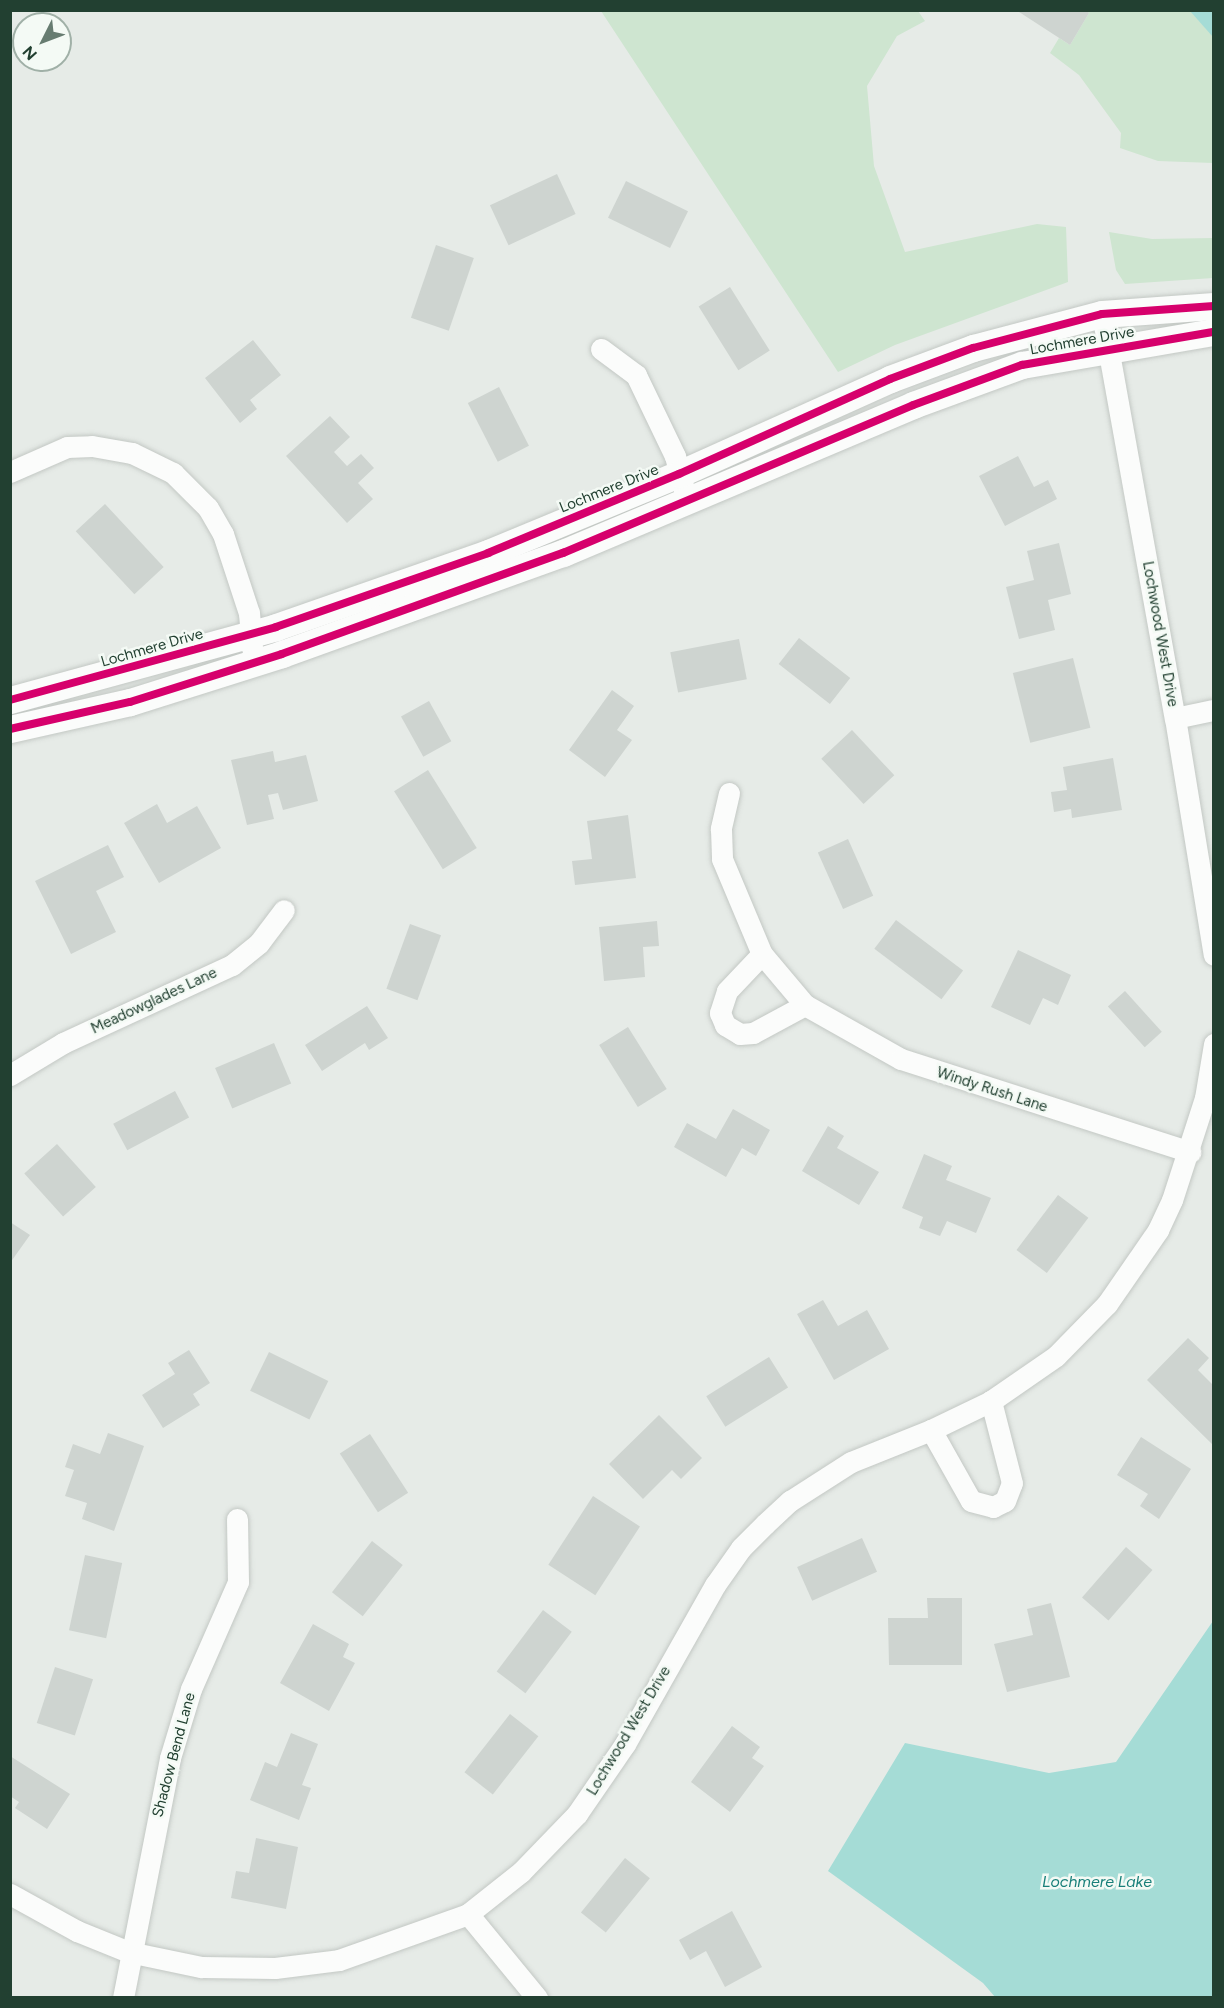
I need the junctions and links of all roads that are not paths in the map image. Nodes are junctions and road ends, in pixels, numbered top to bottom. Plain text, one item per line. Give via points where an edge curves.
1 (1214, 306) edge
2 (1102, 314) junction
3 (1214, 332) edge
4 (601, 349) dead end
5 (1108, 350) junction
6 (10, 472) edge
7 (679, 474) junction
8 (687, 501) junction
9 (250, 634) junction
10 (254, 662) junction
11 (10, 700) edge
12 (1214, 710) edge
13 (1175, 718) junction
14 (10, 729) edge
15 (729, 793) dead end
16 (284, 910) dead end
17 (762, 954) junction
18 (1214, 955) edge
19 (805, 1005) junction
20 (1214, 1044) edge
21 (10, 1075) edge
22 (1190, 1152) junction
23 (991, 1401) junction
24 (931, 1430) junction
25 (237, 1519) dead end
26 (10, 1893) edge
27 (468, 1914) junction
28 (129, 1952) junction
29 (123, 1998) edge
30 (537, 1998) edge

1 - 2 street, Lochmere Drive
2 - 5 street, Lochwood West Drive
2 - 7 street, Lochmere Drive via 973,348 900,375
3 - 5 street, Lochmere Drive
4 - 7 street via 636,375 675,456
5 - 8 street, Lochmere Drive via 1011,369 913,405
5 - 13 street, Lochwood West Drive
6 - 9 street via 67,447 92,446 132,453 173,473 208,507 223,534 249,613
7 - 8 street
7 - 9 street, Lochmere Drive via 488,553
8 - 10 street, Lochmere Drive via 563,553
9 - 10 street
9 - 11 street, Lochmere Drive
10 - 14 street, Lochmere Drive via 130,702
12 - 13 street
13 - 18 street, Lochwood West Drive
15 - 17 street, Windy Rush Lane via 721,830 722,859
16 - 21 street, Meadowglades Lane via 259,943 232,964 63,1043
17 - 19 street, Windy Rush Lane
17 - 19 street via 727,991 720,1013 725,1025 740,1034 753,1033
19 - 22 street, Windy Rush Lane via 901,1059
20 - 22 street, Lochwood West Drive
22 - 23 street, Lochwood West Drive via 1158,1230 1107,1304 1056,1356
23 - 24 street, Lochwood West Drive
23 - 24 street via 1012,1483 1005,1501 993,1507 971,1501
24 - 27 street, Lochwood West Drive via 851,1462 818,1481 790,1501 741,1548 583,1806 521,1872
25 - 28 street, Shadow Bend Lane via 238,1582 180,1723
26 - 28 street, Lochwood West Drive via 77,1931
27 - 28 street, Lochwood West Drive via 371,1951 316,1964 201,1967
27 - 30 street
28 - 29 street, Shadow Bend Lane

